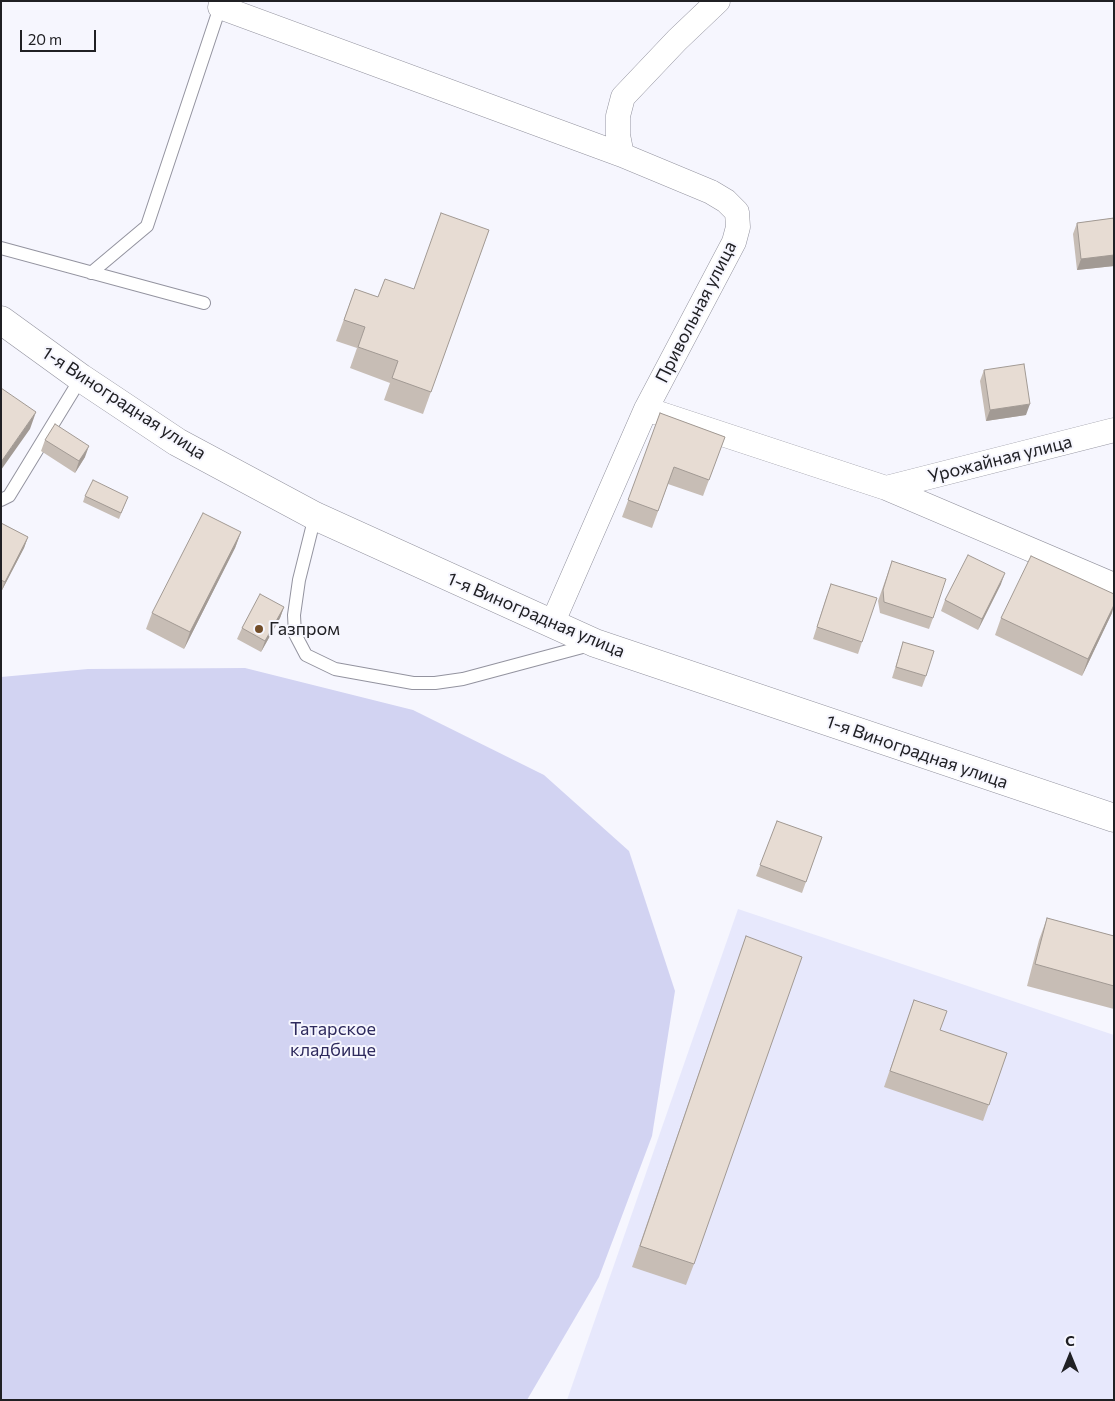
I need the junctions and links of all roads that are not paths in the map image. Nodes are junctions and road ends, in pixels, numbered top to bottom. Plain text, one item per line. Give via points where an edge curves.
1 (718, 1) edge
2 (223, 4) edge
3 (622, 155) junction
4 (1, 248) edge
5 (91, 273) junction
6 (204, 303) dead end
7 (1, 320) edge
8 (81, 378) junction
9 (646, 409) junction
10 (1114, 430) edge
11 (886, 488) junction
12 (1, 500) edge
13 (315, 516) junction
14 (1114, 585) edge
15 (552, 624) junction
16 (595, 643) junction
17 (1114, 818) edge

1 - 3 street via 623,97 618,116
2 - 3 street
2 - 5 lane via 147,226
3 - 9 street, Привольная улица via 711,192 737,212 734,242
4 - 5 lane
5 - 6 lane
7 - 8 main road, 1-я Виноградная улица
8 - 12 lane via 9,496
8 - 13 main road, 1-я Виноградная улица via 177,442
9 - 11 street
9 - 15 street, Привольная улица
10 - 11 street, Урожайная улица
11 - 14 street
13 - 15 main road, 1-я Виноградная улица
13 - 16 lane via 299,580 294,634 306,655 335,669 413,683 435,683 463,679
15 - 16 main road, 1-я Виноградная улица
16 - 17 main road, 1-я Виноградная улица

